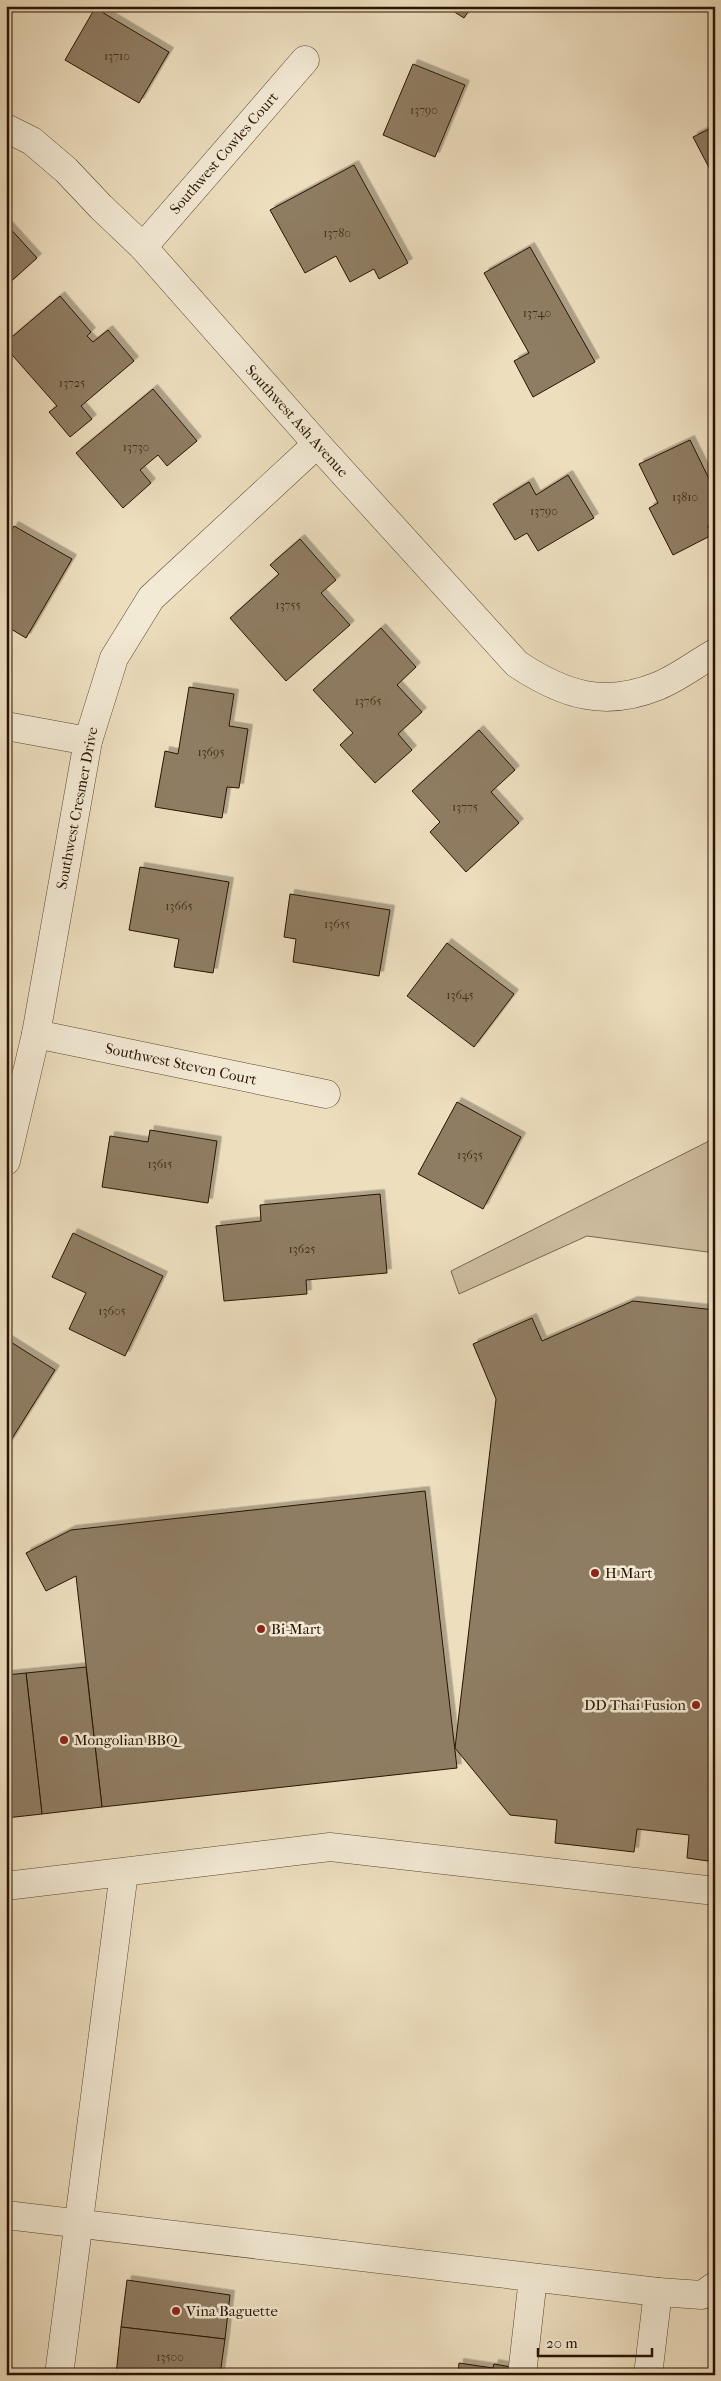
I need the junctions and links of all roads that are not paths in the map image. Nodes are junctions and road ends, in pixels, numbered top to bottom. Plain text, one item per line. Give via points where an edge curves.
1 (305, 60) dead end
2 (6, 128) edge
3 (143, 247) junction
4 (317, 444) junction
5 (715, 652) edge
6 (6, 726) edge
7 (88, 741) junction
8 (36, 1034) junction
9 (326, 1094) dead end
10 (6, 1161) edge
11 (124, 1872) junction
12 (6, 1886) edge
13 (715, 1891) edge
14 (6, 2215) edge
15 (78, 2224) junction
16 (533, 2278) junction
17 (715, 2286) edge
18 (658, 2292) junction
19 (59, 2375) edge
20 (522, 2375) edge
21 (648, 2375) edge

1 - 3 street, Southwest Cowles Court
2 - 3 street, Southwest Ash Avenue via 32,141 66,170
3 - 4 street, Southwest Ash Avenue
4 - 5 street, Southwest Ash Avenue via 517,664 539,678 568,692 619,697 660,685
4 - 7 street, Southwest Cresmer Drive via 151,598 114,658
6 - 7 street
7 - 8 street, Southwest Cresmer Drive
8 - 9 street, Southwest Steven Court
8 - 10 street, Southwest Cresmer Drive
11 - 12 street
11 - 13 street via 330,1847
11 - 15 street
14 - 15 street
15 - 16 street
15 - 19 street
16 - 18 street
16 - 20 street
17 - 18 street via 702,2295
18 - 21 street

